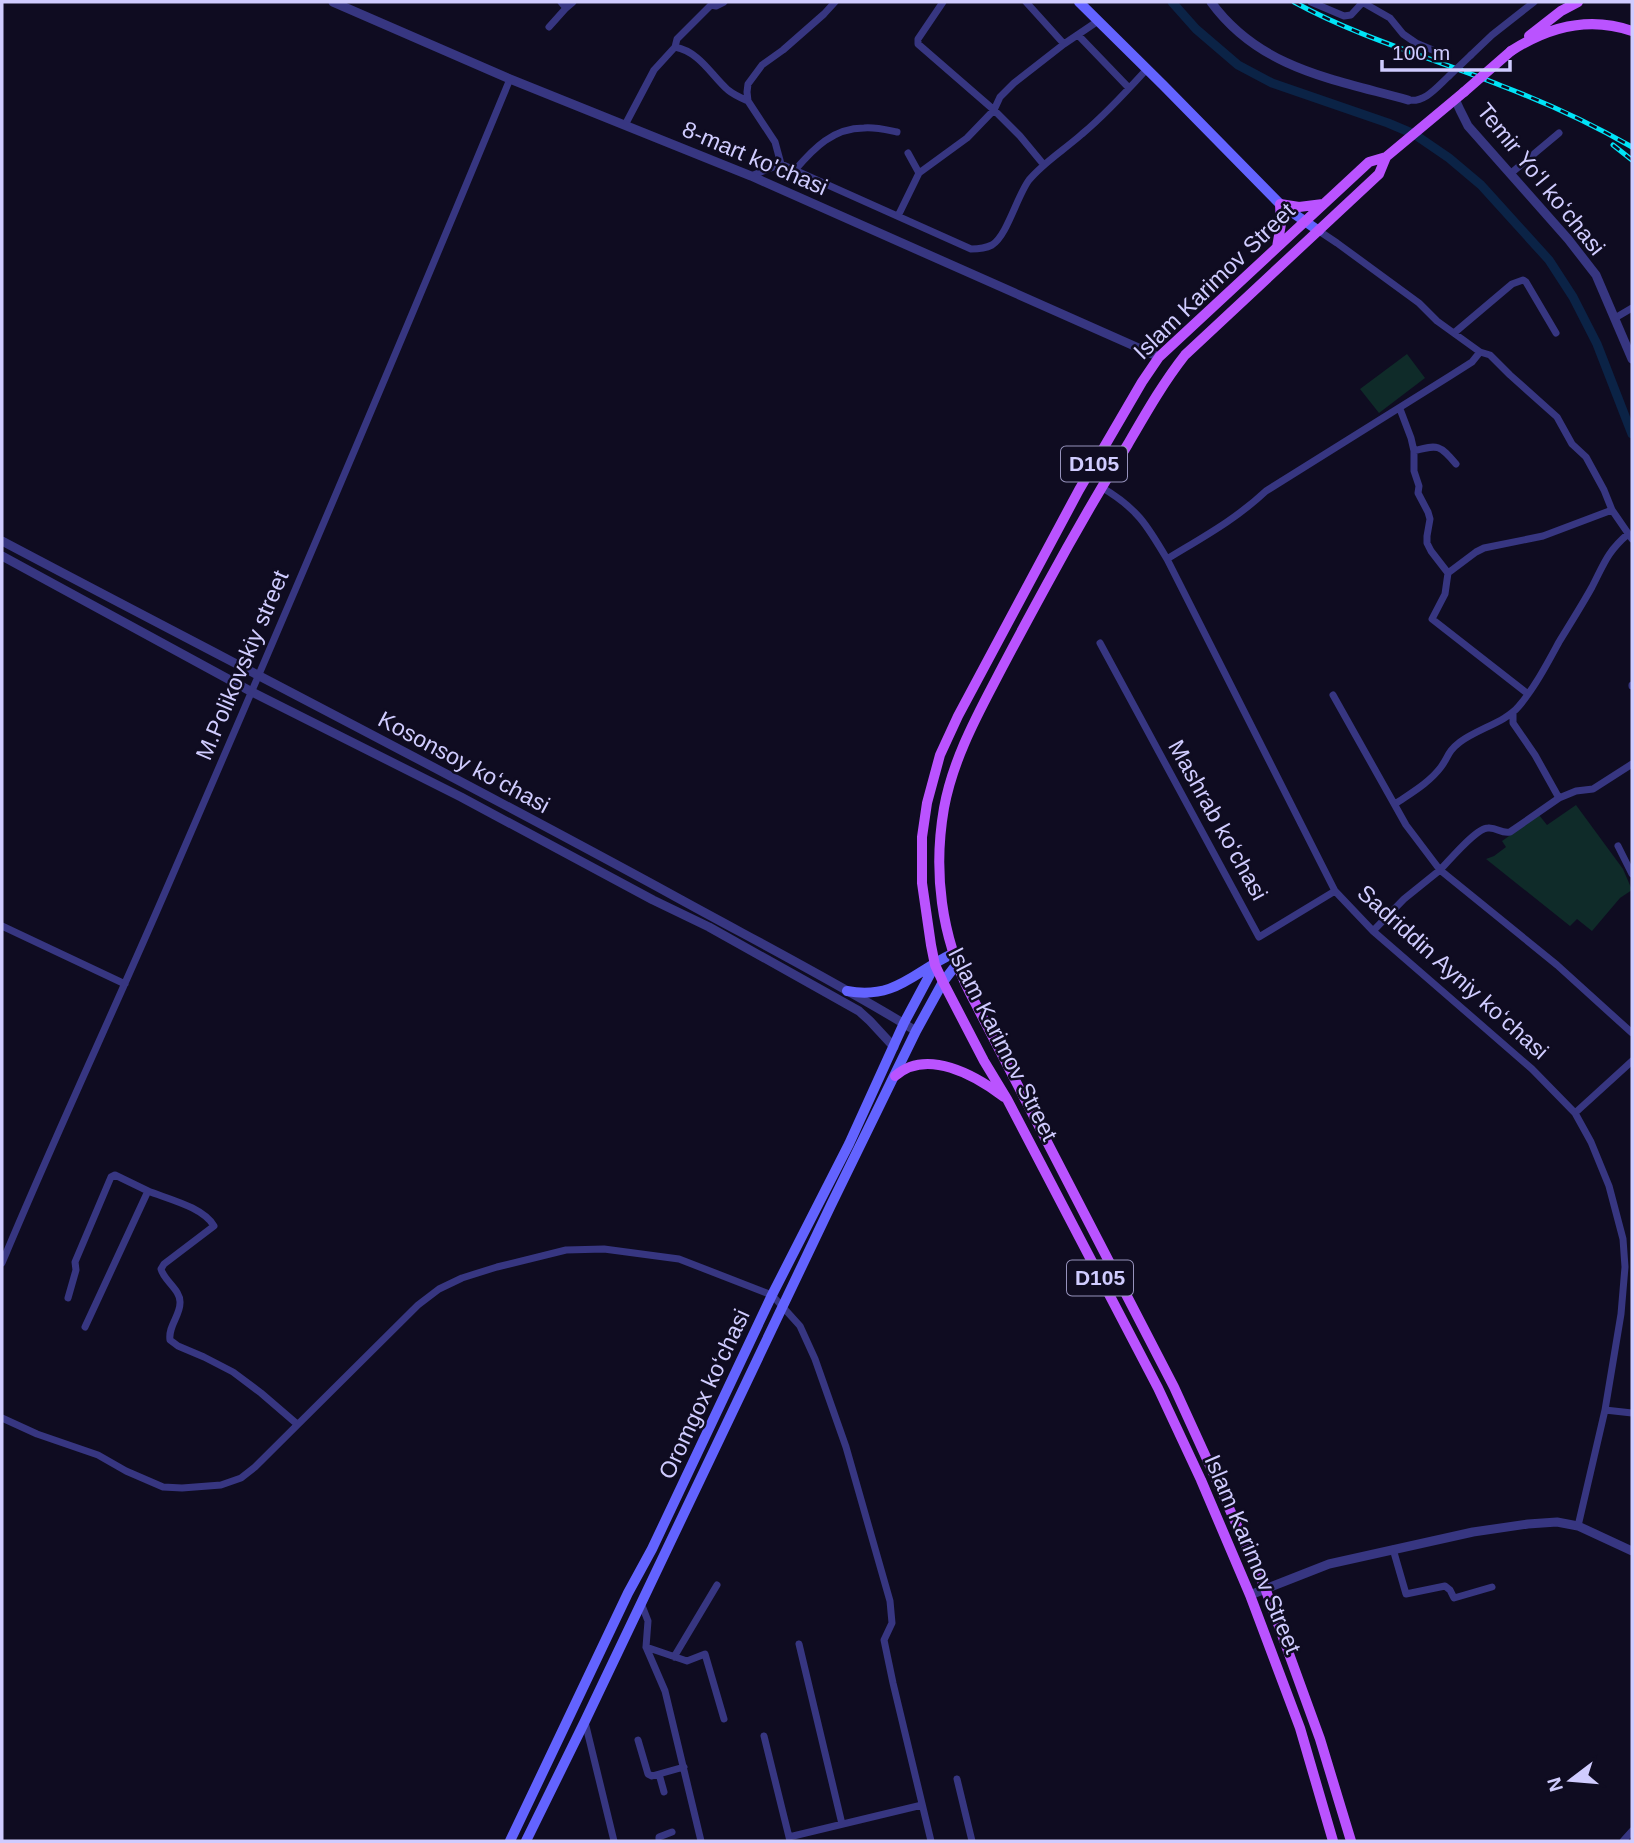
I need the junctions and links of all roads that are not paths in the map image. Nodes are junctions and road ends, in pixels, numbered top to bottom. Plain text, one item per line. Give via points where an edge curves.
1 (333, 2) edge
2 (573, 2) edge
3 (724, 2) edge
4 (835, 2) edge
5 (943, 2) edge
6 (1026, 2) edge
7 (1079, 2) edge
8 (1211, 2) edge
9 (1311, 2) edge
10 (1363, 2) edge
11 (1534, 2) edge
12 (1578, 2) edge
13 (710, 4) edge
14 (564, 5) edge
15 (1098, 21) junction
16 (550, 27) dead end
17 (1632, 31) edge
18 (1078, 35) junction
19 (1064, 44) junction
20 (676, 47) junction
21 (1511, 51) junction
22 (1447, 56) dead end
23 (1146, 69) junction
24 (510, 79) junction
25 (1129, 88) junction
26 (1460, 95) junction
27 (1408, 100) joint
28 (748, 101) junction
29 (994, 110) junction
30 (625, 125) junction
31 (897, 132) dead end
32 (1559, 133) dead end
33 (908, 153) dead end
34 (1386, 158) junction
35 (781, 164) junction
36 (1044, 165) junction
37 (795, 170) junction
38 (919, 173) junction
39 (1510, 174) junction
40 (751, 176) junction
41 (1280, 204) junction
42 (1323, 204) junction
43 (898, 216) junction
44 (1304, 221) junction
45 (1319, 231) junction
46 (1277, 247) junction
47 (1632, 307) edge
48 (1615, 318) junction
49 (1454, 333) junction
50 (1556, 333) dead end
51 (1480, 352) junction
52 (1159, 357) junction
53 (1632, 359) edge
54 (1400, 409) junction
55 (1414, 451) junction
56 (1456, 464) dead end
57 (1101, 487) junction
58 (1612, 510) junction
59 (1630, 537) edge
60 (2, 541) edge
61 (2, 556) edge
62 (1167, 559) junction
63 (1448, 573) junction
64 (1100, 643) dead end
65 (259, 677) junction
66 (252, 692) junction
67 (1528, 694) junction
68 (1333, 695) dead end
69 (1513, 713) junction
70 (1632, 764) edge
71 (1559, 798) junction
72 (1395, 804) junction
73 (1618, 846) dead end
74 (1440, 870) junction
75 (1632, 874) edge
76 (1335, 891) junction
77 (2, 926) edge
78 (1373, 931) junction
79 (954, 960) junction
80 (935, 965) junction
81 (943, 982) junction
82 (125, 984) junction
83 (847, 991) junction
84 (904, 1023) junction
85 (916, 1031) junction
86 (1632, 1033) edge
87 (894, 1047) junction
88 (1632, 1061) edge
89 (895, 1076) junction
90 (1007, 1099) junction
91 (1575, 1113) junction
92 (148, 1191) junction
93 (2, 1264) edge
94 (772, 1295) junction
95 (68, 1298) dead end
96 (783, 1307) junction
97 (1621, 1314) junction
98 (1632, 1315) edge
99 (85, 1327) dead end
100 (1605, 1410) junction
101 (1632, 1413) edge
102 (2, 1418) edge
103 (297, 1424) junction
104 (1578, 1526) junction
105 (1394, 1549) junction
106 (1632, 1551) edge
107 (717, 1585) dead end
108 (1492, 1587) dead end
109 (1265, 1588) junction
110 (1250, 1594) junction
111 (641, 1603) junction
112 (799, 1644) dead end
113 (646, 1647) junction
114 (674, 1657) junction
115 (583, 1689) junction
116 (597, 1696) junction
117 (724, 1719) dead end
118 (585, 1721) junction
119 (764, 1736) dead end
120 (638, 1740) dead end
121 (684, 1767) junction
122 (659, 1774) junction
123 (957, 1779) dead end
124 (664, 1792) dead end
125 (922, 1805) junction
126 (842, 1824) junction
127 (1632, 1831) edge
128 (673, 1832) dead end
129 (789, 1839) edge
130 (510, 1841) edge
131 (526, 1841) edge
132 (614, 1841) edge
133 (659, 1841) edge
134 (701, 1841) edge
135 (931, 1841) edge
136 (972, 1841) edge
137 (1333, 1841) edge
138 (1351, 1841) edge
139 (1623, 1841) edge

1 - 24 street, 8-mart ko'chasi
2 - 14 street
3 - 13 street
4 - 28 street via 756,72 748,84
5 - 29 street via 918,44
6 - 19 street
7 - 15 main road
8 - 27 street via 1240,33 1284,63
9 - 10 street via 1344,16
10 - 22 street via 1390,18 1403,34
11 - 27 street, bridge via 1423,99
12 - 21 main road, D105
13 - 20 street via 677,39
14 - 16 street
15 - 18 street
15 - 23 main road
17 - 21 main road, D105 via 1589,23 1567,26
18 - 19 street
18 - 25 street
19 - 29 street via 1014,83
20 - 28 street via 689,52 734,95
20 - 30 street via 654,70
21 - 26 main road, Islam Karimov Street / D105, bridge
23 - 25 street
23 - 41 main road
24 - 30 street, 8-mart ko'chasi
24 - 65 street, M.Polikovskiy street
25 - 36 street
26 - 34 main road, Islam Karimov Street / D105
26 - 39 street, Temir Yoʻl koʻchasi via 1468,125
28 - 35 street via 775,142
29 - 36 street
29 - 38 street via 967,138
30 - 40 street, 8-mart ko'chasi
31 - 37 street via 860,127 833,136 815,147
32 - 39 street
33 - 38 street
34 - 42 main road, Islam Karimov Street / D105 via 1369,162
34 - 45 main road, Islam Karimov Street / D105 via 1379,174
35 - 37 street
35 - 40 street
36 - 43 street via 1028,181 992,245 971,249
37 - 43 street
38 - 43 street
39 - 48 street, Temir Yoʻl koʻchasi via 1596,275
40 - 52 street, 8-mart ko'chasi
41 - 42 main road
41 - 44 main road
41 - 46 main road
42 - 44 main road, Islam Karimov Street / D105
44 - 45 main road
44 - 46 main road, Islam Karimov Street / D105
45 - 49 street
45 - 57 main road, Islam Karimov Street / D105 via 1185,355
46 - 52 main road, Islam Karimov Street / D105
47 - 48 street
48 - 53 street, Temir Yoʻl koʻchasi
49 - 50 street via 1512,284 1523,280
49 - 51 street
51 - 54 street via 1472,362
51 - 58 street via 1490,355 1557,417 1572,444 1586,457
52 - 80 main road, Islam Karimov Street / D105 via 1079,490 940,755 922,836 922,883
54 - 55 street
54 - 62 street via 1266,491 1230,521
55 - 56 street via 1438,447
55 - 63 street via 1418,493 1430,519 1427,543
57 - 62 street, Sadriddin Ayniy koʻchasi via 1138,515
57 - 79 main road, Islam Karimov Street / D105 via 974,721 956,764 939,851 940,889
58 - 59 street
58 - 63 street via 1548,534 1484,548
59 - 67 street via 1607,556
60 - 65 street, Kosonsoy koʻchasi
61 - 66 street, Kosonsoy koʻchasi
62 - 76 street, Sadriddin Ayniy koʻchasi
63 - 67 street via 1445,594 1432,619
64 - 76 street, Mashrab koʻchasi via 1259,937
65 - 66 street, M.Polikovskiy street
65 - 83 street, Kosonsoy koʻchasi via 445,772
66 - 82 street, M.Polikovskiy street
66 - 87 street, Kosonsoy koʻchasi via 709,927 859,1011
67 - 69 street
68 - 72 street
69 - 71 street via 1518,733
69 - 72 street via 1459,743 1430,778
70 - 71 street via 1593,789
71 - 74 street via 1510,832 1480,829
72 - 74 street
73 - 75 street
74 - 78 street
74 - 86 street
76 - 78 street, Sadriddin Ayniy koʻchasi
77 - 82 street
78 - 91 street, Sadriddin Ayniy koʻchasi via 1532,1069
79 - 80 main road
79 - 81 main road, Oromgox ko‘chasi
79 - 109 main road, Islam Karimov Street / D105 via 1174,1387
80 - 81 main road, Islam Karimov Street / D105
80 - 83 main road via 880,993
80 - 84 main road, Oromgox ko‘chasi
81 - 85 main road, Oromgox ko‘chasi
81 - 90 main road, Islam Karimov Street / D105
82 - 93 street, M.Polikovskiy street
83 - 84 street, Kosonsoy koʻchasi
84 - 85 street, Kosonsoy koʻchasi
84 - 87 main road, Oromgox ko‘chasi
85 - 89 main road, Oromgox ko‘chasi
87 - 94 main road, Oromgox ko‘chasi
88 - 91 street
89 - 90 main road via 915,1064 942,1066 976,1079
89 - 96 main road, Oromgox ko‘chasi
90 - 110 main road, Islam Karimov Street / D105 via 1158,1388
91 - 97 street, Sadriddin Ayniy koʻchasi via 1609,1186 1623,1239
92 - 95 street via 111,1177 75,1262
92 - 99 street
92 - 103 street via 206,1216 214,1226 161,1269 180,1299 170,1340 233,1372
94 - 96 street
94 - 103 street via 679,1259 604,1248 566,1250 497,1267 439,1289 418,1305
94 - 115 main road, Oromgox ko‘chasi
96 - 111 main road, Oromgox ko‘chasi
96 - 125 street via 800,1326 815,1359 871,1534 891,1608 892,1623 884,1640
97 - 98 street
97 - 100 street, Sadriddin Ayniy koʻchasi
100 - 101 street
100 - 104 street, Sadriddin Ayniy koʻchasi
102 - 103 street via 98,1455 144,1480 182,1488 221,1485 241,1478
104 - 105 street via 1528,1524
104 - 106 street
105 - 108 street via 1406,1594 1445,1586 1454,1598
105 - 109 street via 1329,1564
107 - 114 street
109 - 110 street
109 - 138 main road, Islam Karimov Street / D105
110 - 137 main road, Islam Karimov Street / D105 via 1300,1728
111 - 113 street via 648,1621
111 - 116 main road, Oromgox ko‘chasi
112 - 126 street
113 - 114 street
113 - 121 street via 666,1691
114 - 117 street via 687,1661 705,1654
115 - 116 street
115 - 130 main road, Oromgox ko‘chasi
116 - 118 main road, Oromgox ko‘chasi
118 - 131 main road, Oromgox ko‘chasi
118 - 132 street
119 - 129 street
120 - 122 street via 648,1774
121 - 122 street
121 - 134 street
122 - 124 street
123 - 136 street
125 - 126 street
125 - 135 street
126 - 129 street
127 - 139 street
128 - 133 street

